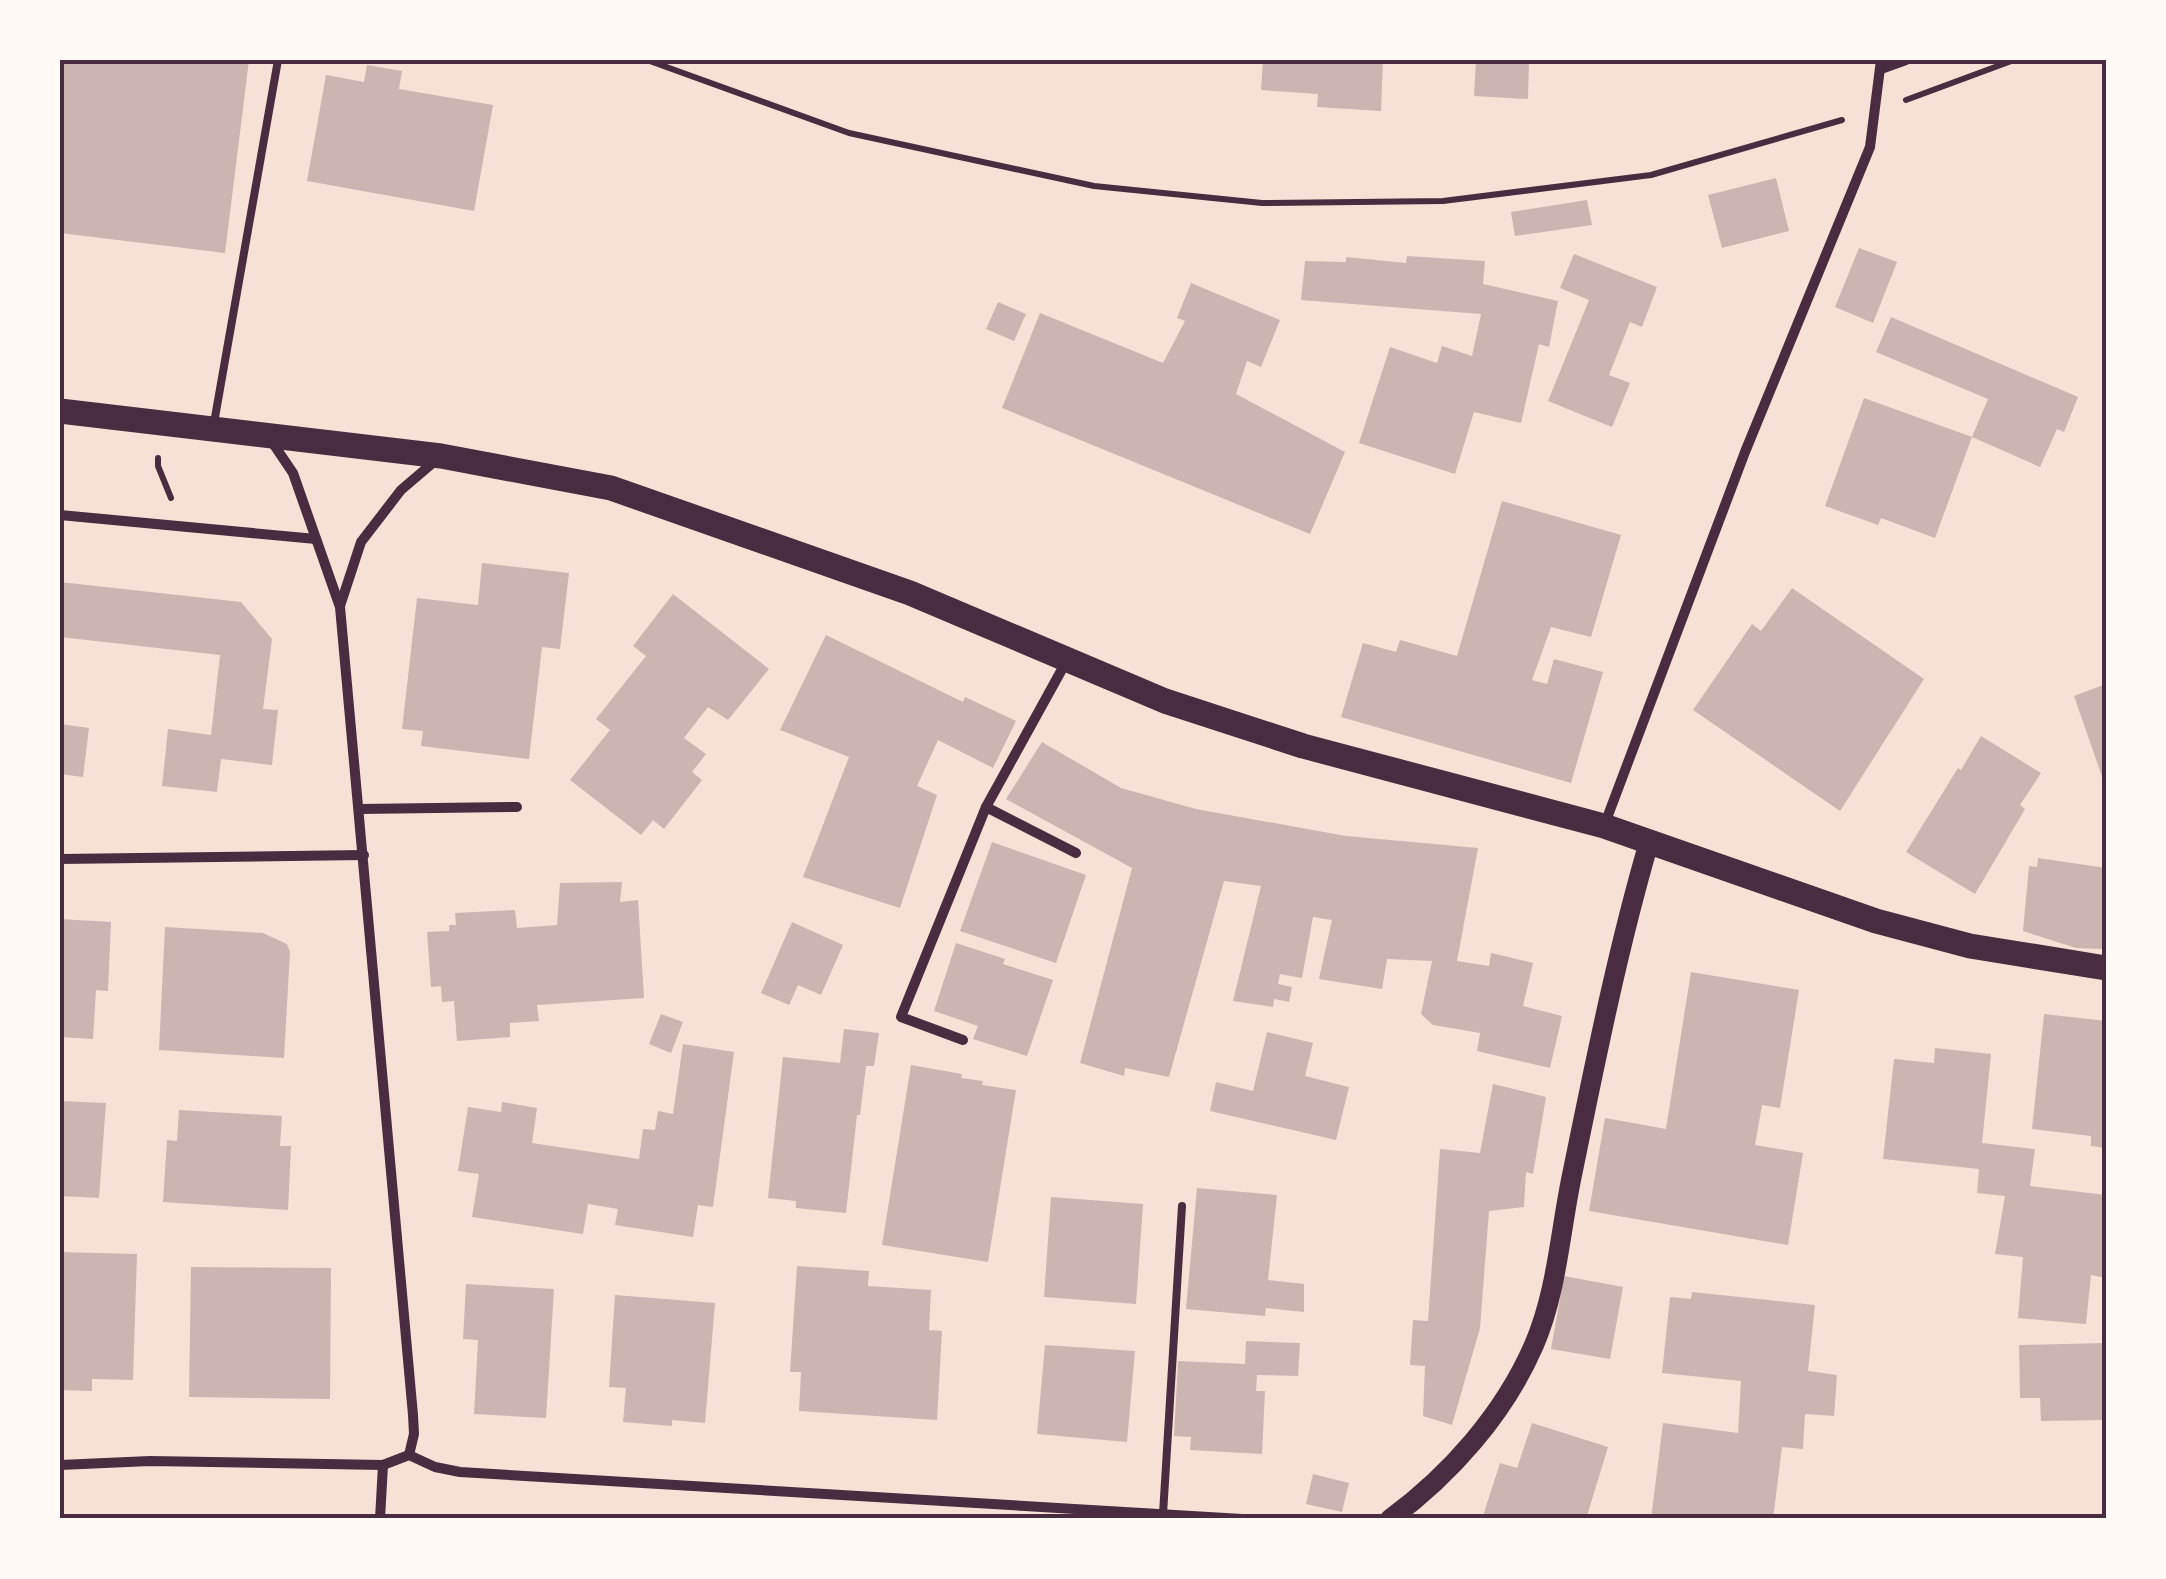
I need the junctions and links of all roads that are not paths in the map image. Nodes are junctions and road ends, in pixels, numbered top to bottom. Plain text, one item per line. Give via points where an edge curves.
1 (278, 60) edge
2 (1906, 60) edge
3 (1881, 65) edge
4 (60, 410) edge
5 (213, 428) junction
6 (266, 434) junction
7 (442, 456) junction
8 (60, 515) edge
9 (316, 539) junction
10 (340, 607) junction
11 (1066, 662) junction
12 (986, 807) junction
13 (360, 808) junction
14 (517, 808) dead end
15 (1604, 826) junction
16 (1649, 842) junction
17 (1076, 853) dead end
18 (364, 855) junction
19 (60, 858) edge
20 (2106, 968) edge
21 (964, 1040) dead end
22 (1182, 1206) dead end
23 (409, 1455) junction
24 (60, 1465) edge
25 (383, 1465) junction
26 (1162, 1514) junction
27 (380, 1519) edge
28 (1242, 1519) edge
29 (1390, 1519) edge

1 - 5 lane
2 - 3 street
3 - 15 street via 1870,147 1745,452
4 - 5 main road
5 - 6 main road
6 - 7 main road
6 - 9 street via 293,473
7 - 10 street via 401,490 361,542
7 - 11 main road via 611,488 910,593
8 - 9 street
9 - 10 street
10 - 13 street
11 - 12 street
11 - 15 main road via 1303,746
12 - 17 street
12 - 21 street via 901,1017
13 - 14 street
13 - 18 street
15 - 16 main road
16 - 20 main road via 1876,921 1970,946
16 - 29 main road via 1608,998 1552,1287 1534,1345 1493,1420
18 - 19 street
18 - 23 street via 413,1415
22 - 26 lane
23 - 25 street
23 - 26 street via 460,1472
24 - 25 street
25 - 27 street
26 - 28 street

